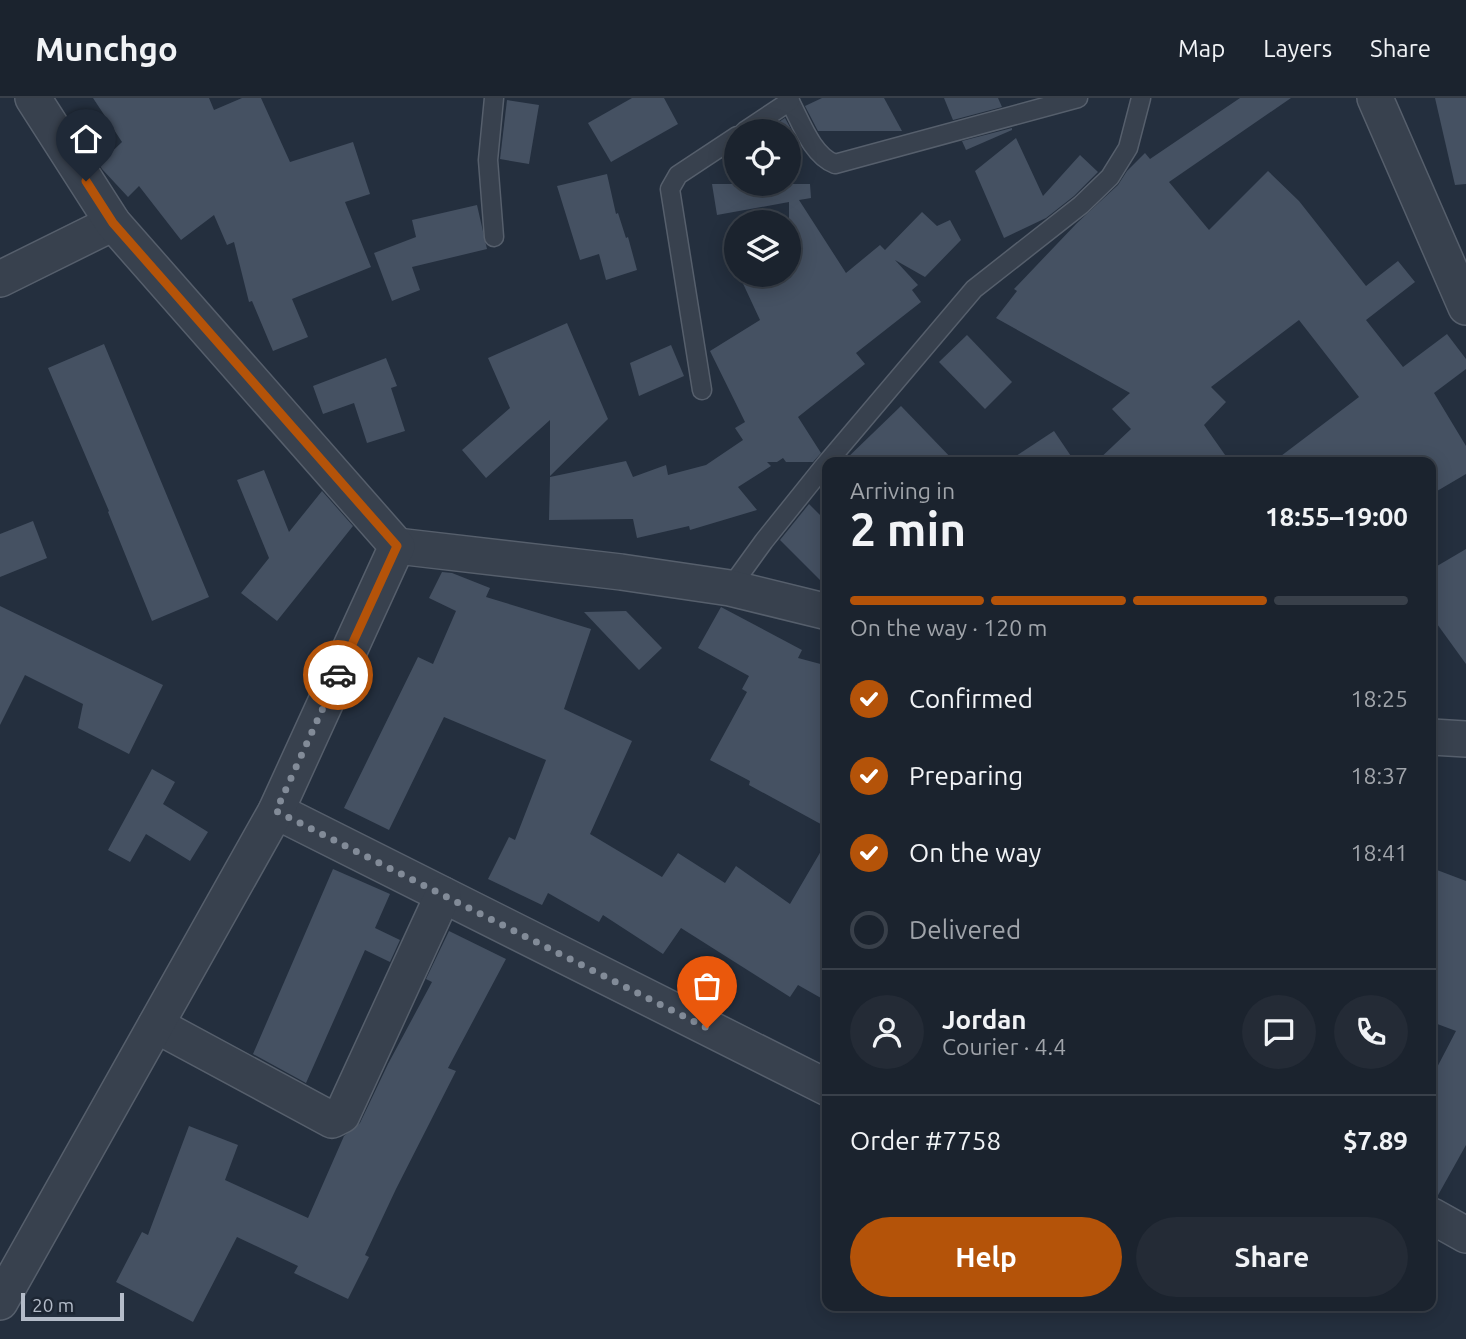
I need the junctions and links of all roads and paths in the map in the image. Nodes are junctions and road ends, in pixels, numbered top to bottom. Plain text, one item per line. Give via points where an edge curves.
1 (33, 98) edge
2 (494, 98) edge
3 (1078, 98) edge
4 (1141, 98) edge
5 (1375, 98) edge
6 (789, 100) edge
7 (762, 119) edge
8 (724, 145) edge
9 (113, 223) junction
10 (494, 237) dead end
11 (0, 279) edge
12 (1466, 307) edge
13 (702, 390) dead end
14 (832, 457) edge
15 (822, 469) edge
16 (397, 546) junction
17 (730, 588) junction
18 (822, 611) edge
19 (1436, 737) edge
20 (1466, 739) edge
21 (276, 811) junction
22 (443, 895) junction
23 (156, 1025) junction
24 (822, 1085) edge
25 (1436, 1218) edge
26 (1466, 1235) edge
27 (0, 1302) edge

1 - 9 street
2 - 10 lane via 488,160
3 - 6 lane via 835,164 818,152
4 - 14 lane via 1128,148 1110,177 974,289
5 - 12 street
6 - 7 lane
8 - 13 lane via 678,175 670,189
9 - 11 street
9 - 16 street
15 - 17 lane
16 - 17 street
16 - 21 street
17 - 18 street
19 - 20 street
21 - 22 street
21 - 23 street
22 - 23 street via 342,1115 332,1120
22 - 24 street
23 - 27 street
25 - 26 street

